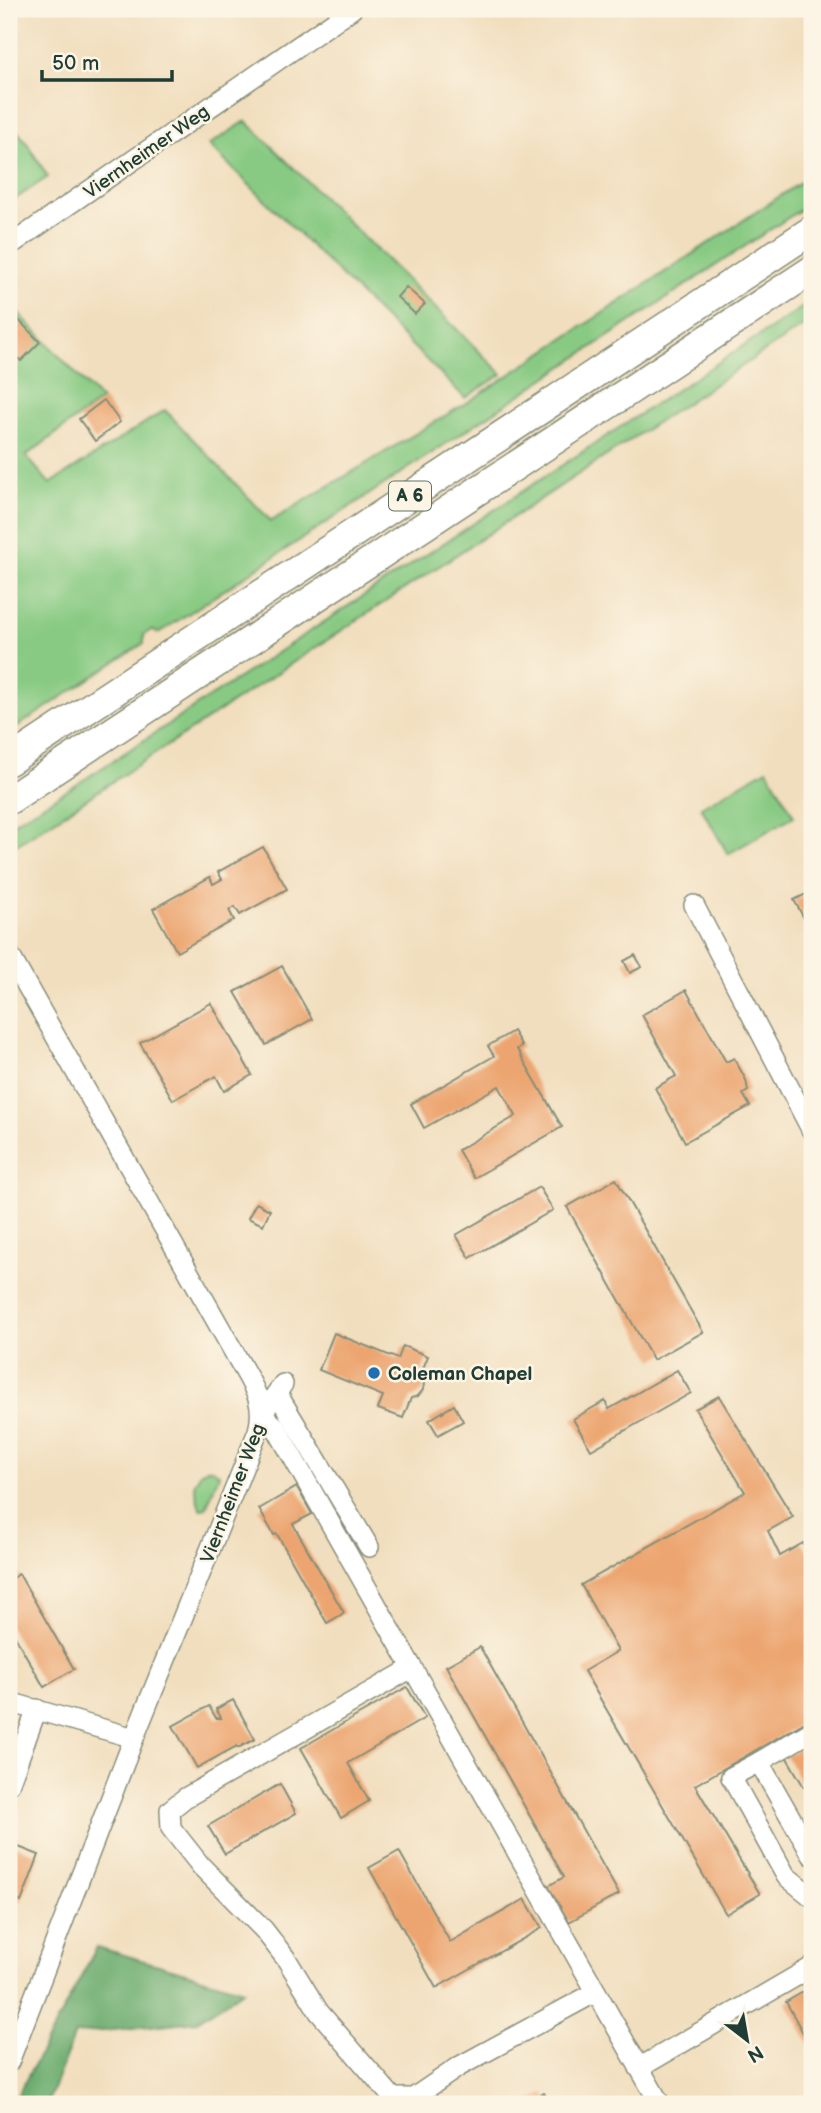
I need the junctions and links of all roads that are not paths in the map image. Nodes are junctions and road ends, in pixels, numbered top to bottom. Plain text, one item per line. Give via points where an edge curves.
1 (352, 9) edge
2 (812, 230) edge
3 (9, 246) edge
4 (812, 270) edge
5 (9, 761) edge
6 (9, 800) edge
7 (694, 905) dead end
8 (9, 954) edge
9 (812, 1131) edge
10 (262, 1414) junction
11 (369, 1547) dead end
12 (412, 1668) junction
13 (9, 1702) edge
14 (37, 1709) junction
15 (812, 1731) edge
16 (134, 1738) junction
17 (759, 1762) junction
18 (9, 1785) edge
19 (812, 1855) edge
20 (812, 1897) edge
21 (812, 1967) edge
22 (596, 1992) junction
23 (9, 2062) edge
24 (639, 2068) junction
25 (660, 2104) edge

1 - 3 street, Viernheimer Weg
2 - 5 highway, A 6
4 - 6 highway, A 6
7 - 9 street
8 - 10 street, Viernheimer Weg via 258,1395
10 - 11 street via 280,1389
10 - 12 street via 275,1426
10 - 16 street, Viernheimer Weg
12 - 22 street
12 - 22 street via 185,1798 170,1810 171,1828 264,1930 319,2012 393,2098 412,2098 460,2066
13 - 14 street
14 - 16 street
14 - 18 street
15 - 17 street
16 - 23 street, Viernheimer Weg
17 - 19 street
17 - 20 street via 731,1777 786,1876
21 - 24 street
22 - 24 street
24 - 25 street

